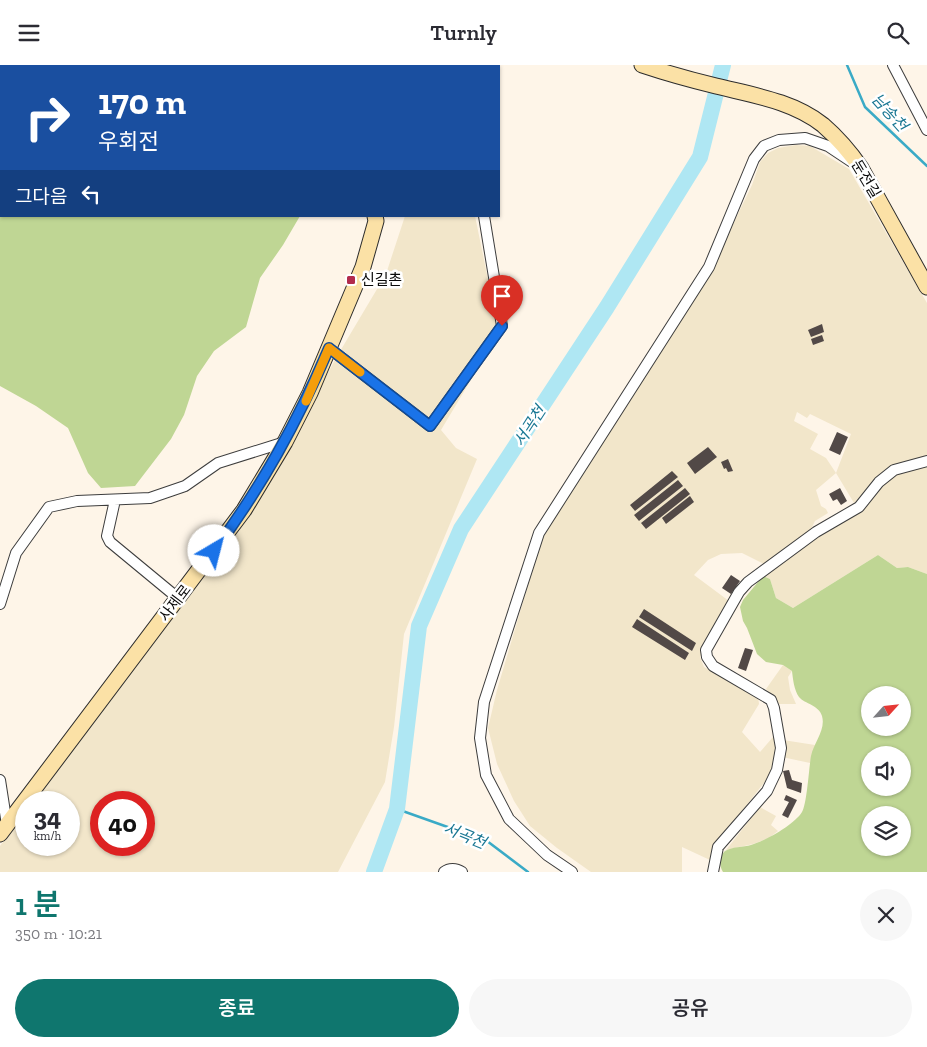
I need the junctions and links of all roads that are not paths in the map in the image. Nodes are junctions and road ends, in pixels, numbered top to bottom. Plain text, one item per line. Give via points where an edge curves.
1 (642, 65) edge
2 (894, 65) edge
3 (927, 129) edge
4 (861, 168) junction
5 (375, 217) edge
6 (484, 217) edge
7 (927, 287) edge
8 (329, 348) junction
9 (286, 442) junction
10 (927, 461) edge
11 (115, 499) junction
12 (179, 599) junction
13 (0, 604) edge
14 (0, 780) edge
15 (3, 829) edge
16 (444, 872) edge
17 (462, 872) edge
18 (572, 872) edge
19 (713, 872) edge

1 - 4 street, 둔전길 via 774,100 804,114 822,124
2 - 3 street
4 - 7 street, 둔전길
4 - 18 street via 828,146 805,138 779,140 764,146 754,159 709,267 539,533 484,702 480,738 486,775 509,819 547,855
5 - 8 street, 사제로 via 363,267
6 - 8 street via 502,326 430,426
8 - 9 street, 사제로
9 - 11 street via 218,463 184,486 150,498
9 - 12 street, 사제로 via 244,510
10 - 19 street via 894,470 879,482 859,507 816,532 748,582 706,650 713,666 771,700 781,748 767,791 718,847
11 - 12 street via 107,536 110,542
11 - 13 street via 77,501 49,507 16,553
12 - 15 street, 사제로
14 - 15 street
16 - 17 street via 448,869

